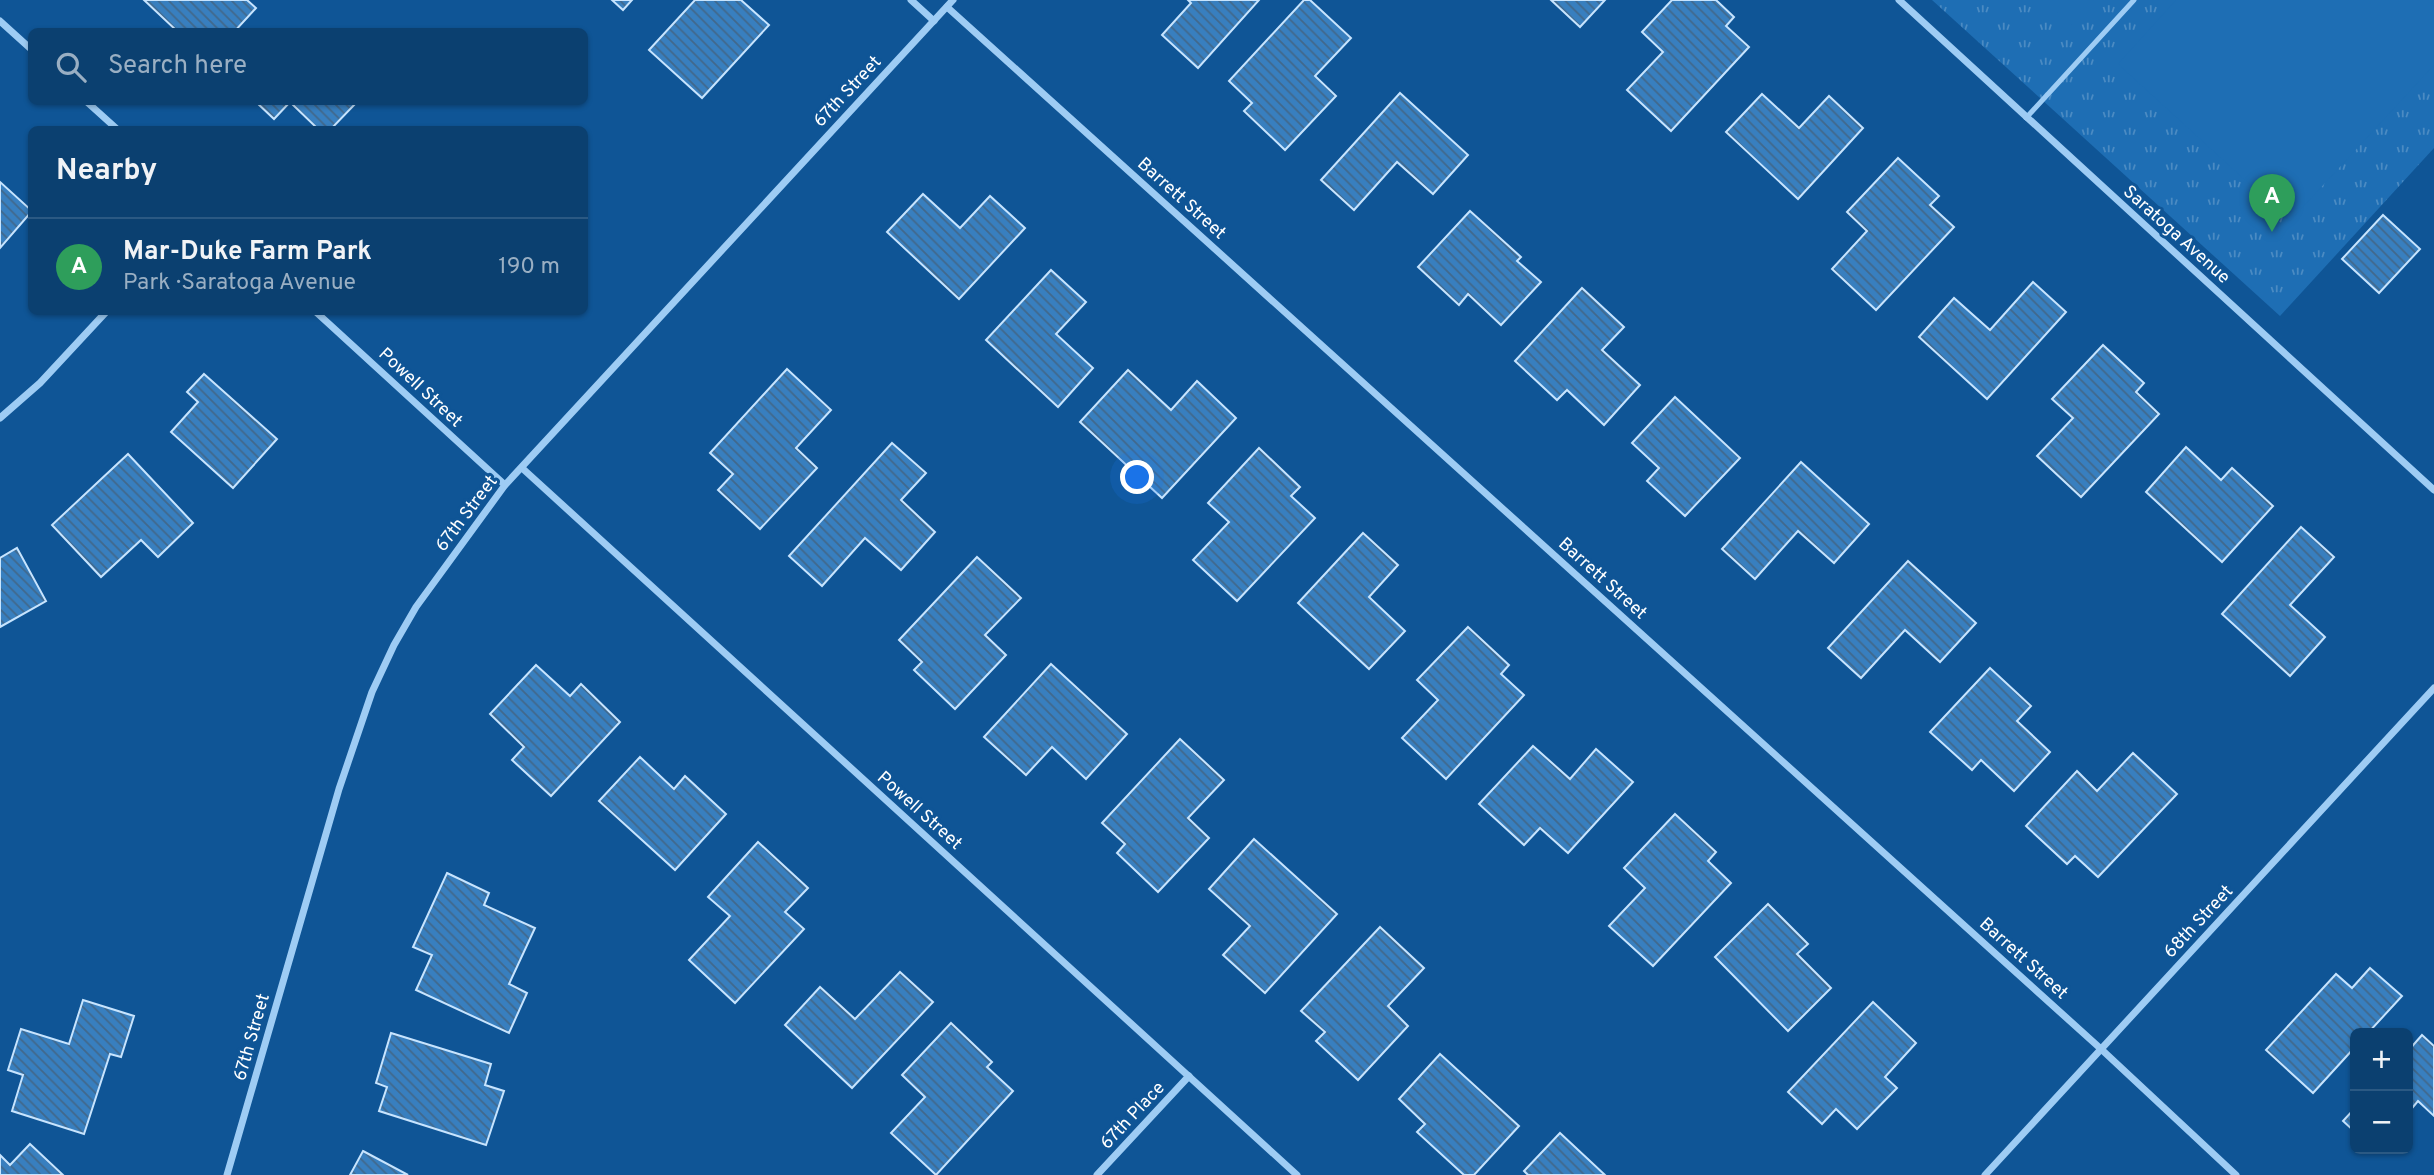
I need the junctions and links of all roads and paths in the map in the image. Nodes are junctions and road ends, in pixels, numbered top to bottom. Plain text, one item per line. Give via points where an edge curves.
1 (911, 0) edge
2 (953, 0) edge
3 (1899, 0) edge
4 (2134, 0) edge
5 (947, 7) junction
6 (0, 21) edge
7 (934, 21) junction
8 (28, 46) edge
9 (91, 105) edge
10 (2026, 118) junction
11 (114, 126) edge
12 (103, 315) edge
13 (319, 315) edge
14 (0, 418) edge
15 (522, 468) junction
16 (505, 485) junction
17 (2434, 490) edge
18 (2434, 688) edge
19 (2101, 1049) junction
20 (1189, 1076) junction
21 (227, 1175) edge
22 (1097, 1175) edge
23 (1297, 1175) edge
24 (1985, 1175) edge
25 (2236, 1175) edge

1 - 7 street
2 - 5 street, 67th Street
3 - 10 street, Saratoga Avenue
4 - 10 lane
5 - 7 street, 67th Street
5 - 19 street, Barrett Street
6 - 8 street
7 - 15 street, 67th Street
9 - 11 street
10 - 17 street, Saratoga Avenue
12 - 14 street
13 - 16 street, Powell Street
15 - 16 street, 67th Street
15 - 20 street, Powell Street
16 - 21 street, 67th Street via 416,607 372,692 339,789
18 - 19 street, 68th Street
19 - 24 street, 68th Street
19 - 25 street, Barrett Street
20 - 22 street, 67th Place
20 - 23 street, Powell Street

